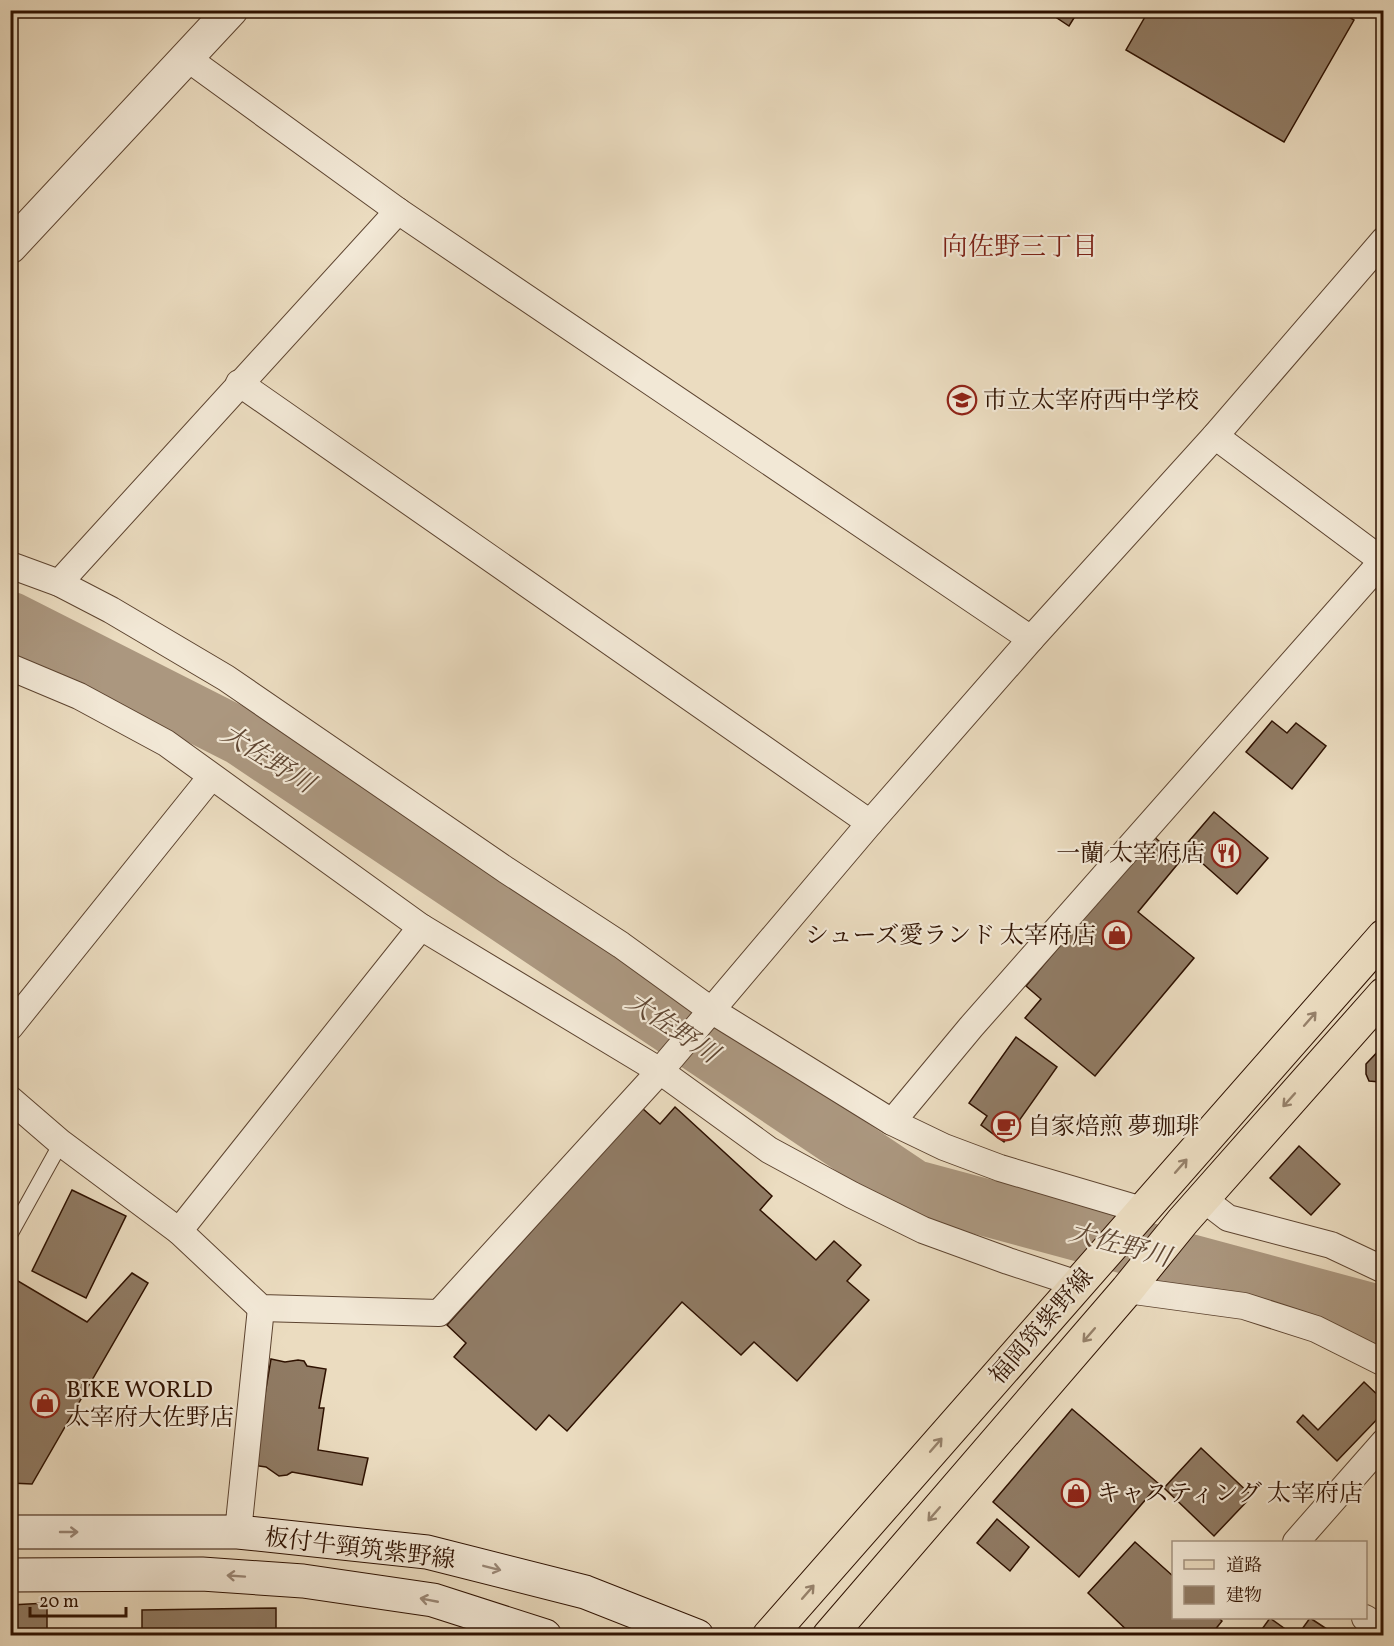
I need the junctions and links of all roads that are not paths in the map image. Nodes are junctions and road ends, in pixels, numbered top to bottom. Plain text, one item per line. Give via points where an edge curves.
1 (231, 10) edge
2 (187, 58) junction
3 (398, 211) junction
4 (1383, 240) edge
5 (10, 247) edge
6 (239, 383) junction
7 (1215, 436) junction
8 (1383, 561) edge
9 (10, 565) edge
10 (59, 583) junction
11 (1031, 639) junction
12 (10, 667) edge
13 (211, 777) junction
14 (870, 823) junction
15 (421, 927) junction
16 (1383, 936) edge
17 (1383, 994) edge
18 (711, 1010) junction
19 (10, 1028) edge
20 (660, 1071) junction
21 (10, 1099) edge
22 (892, 1122) junction
23 (61, 1143) junction
24 (1193, 1209) junction
25 (1142, 1210) junction
26 (179, 1231) junction
27 (10, 1235) edge
28 (1383, 1270) edge
29 (1078, 1284) junction
30 (1127, 1290) junction
31 (261, 1308) junction
32 (1383, 1363) edge
33 (1383, 1442) edge
34 (10, 1532) edge
35 (238, 1532) junction
36 (1297, 1541) edge
37 (10, 1575) edge
38 (1367, 1618) edge
39 (1383, 1630) edge
40 (545, 1635) edge
41 (697, 1635) edge
42 (769, 1635) edge
43 (829, 1635) edge

1 - 2 main road
2 - 3 street
2 - 5 main road
3 - 6 street
3 - 11 street
4 - 7 street
6 - 10 street
6 - 14 street
7 - 8 street
7 - 11 street
8 - 22 street
9 - 10 street
10 - 18 street via 226,678
11 - 14 street
12 - 13 street via 79,696 166,743
13 - 15 street
13 - 19 street
14 - 18 street
15 - 20 street
15 - 26 street
25 -> 16 main road, 福岡筑紫野線
17 -> 24 main road, 福岡筑紫野線
18 - 20 street
18 - 22 street
20 - 29 street via 769,1150 852,1195 923,1230
20 - 31 street via 439,1312
21 - 23 street
22 - 25 street via 1000,1168
23 - 26 street
23 - 27 lane
24 - 28 street via 1331,1245
24 - 30 main road, 福岡筑紫野線
25 - 29 main road, 福岡筑紫野線
26 - 31 street
42 -> 29 main road, 福岡筑紫野線
30 - 32 street via 1244,1306 1316,1329
30 -> 43 main road, 福岡筑紫野線
31 - 35 street
33 - 36 street
34 -> 35 main road, 板付牛頸筑紫野線
35 -> 41 main road, 板付牛頸筑紫野線 via 427,1552 585,1592
40 -> 37 main road, 板付牛頸筑紫野線 via 433,1600 303,1581 202,1574
38 - 39 street

